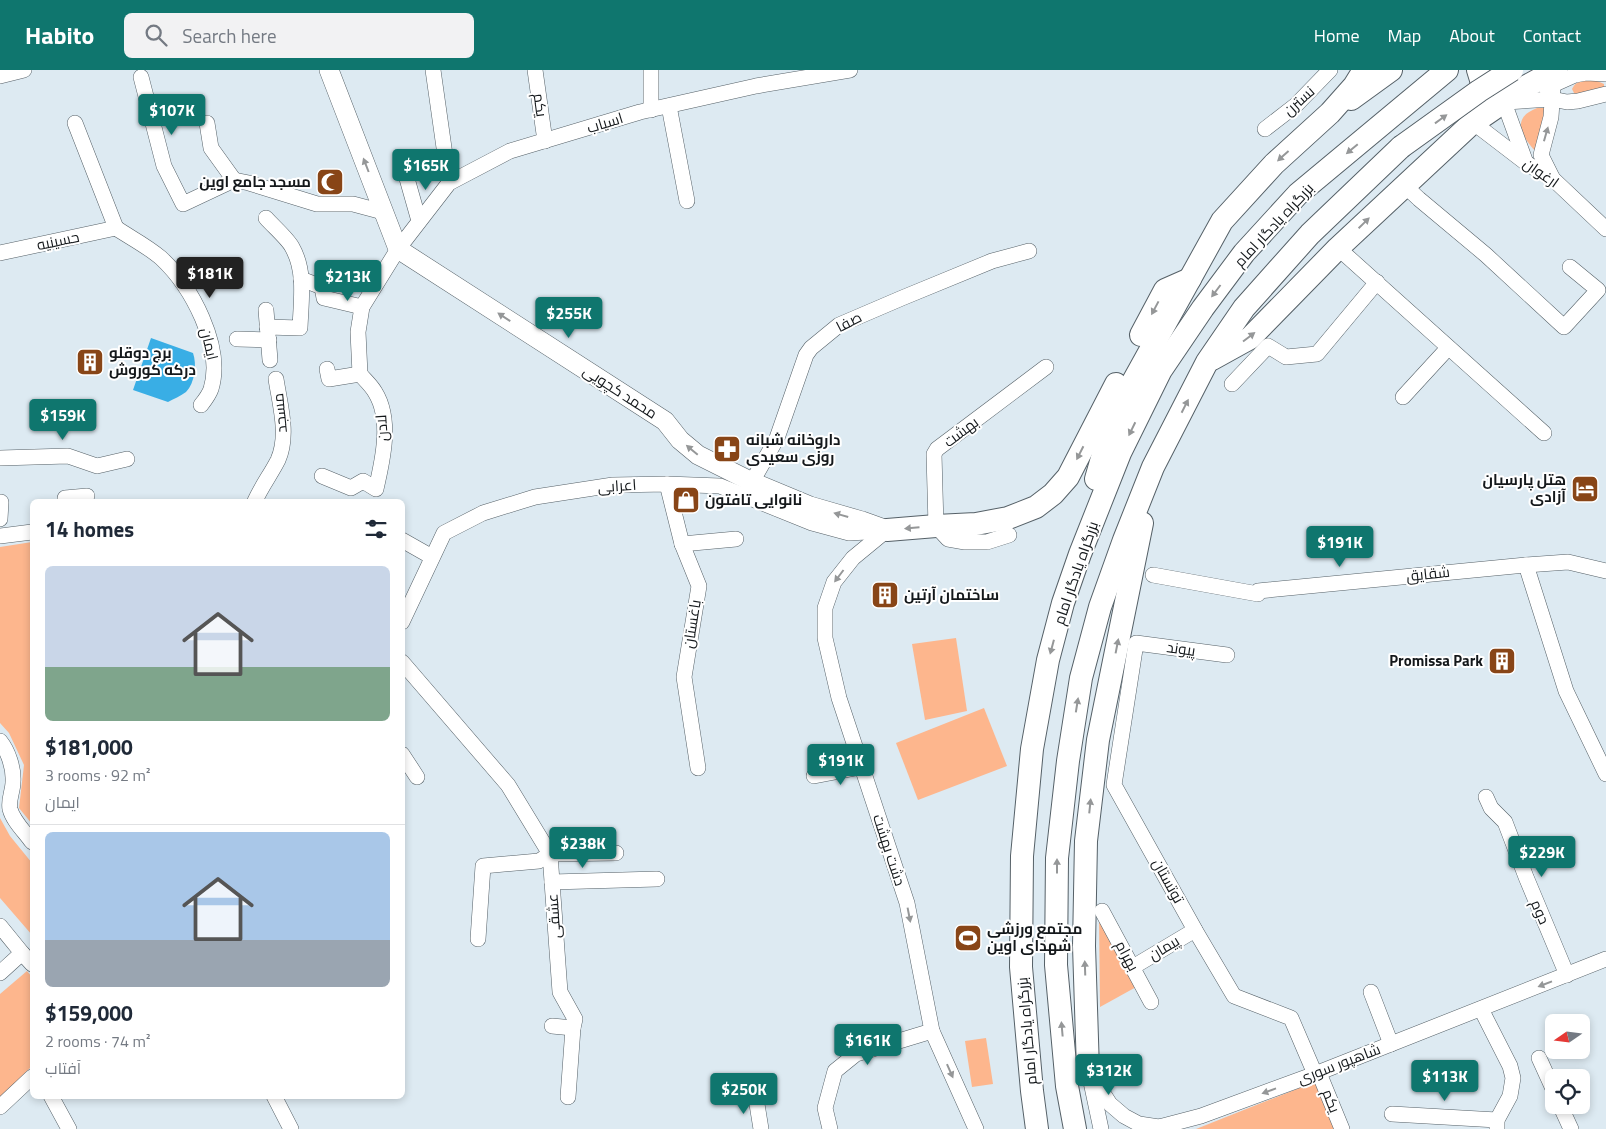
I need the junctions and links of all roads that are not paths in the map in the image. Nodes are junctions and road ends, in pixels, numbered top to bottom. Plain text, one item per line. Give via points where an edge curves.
1 (24, 70) edge
2 (329, 70) edge
3 (433, 70) edge
4 (535, 70) edge
5 (651, 70) edge
6 (850, 70) edge
7 (1330, 70) edge
8 (1364, 70) edge
9 (1391, 70) edge
10 (1447, 70) edge
11 (1478, 70) edge
12 (1490, 70) edge
13 (1512, 70) edge
14 (1606, 74) edge
15 (0, 76) edge
16 (141, 77) dead end
17 (1554, 81) edge
18 (1606, 94) edge
19 (1504, 102) junction
20 (669, 106) junction
21 (651, 110) junction
22 (1330, 113) junction
23 (75, 123) dead end
24 (207, 123) dead end
25 (1470, 125) junction
26 (1265, 129) dead end
27 (544, 141) junction
28 (1526, 163) junction
29 (404, 168) dead end
30 (1553, 179) junction
31 (234, 180) junction
32 (449, 183) junction
33 (1404, 185) junction
34 (687, 201) dead end
35 (383, 212) junction
36 (266, 218) dead end
37 (419, 221) junction
38 (116, 228) junction
39 (1606, 230) edge
40 (1338, 248) junction
41 (398, 249) junction
42 (1029, 251) dead end
43 (0, 253) edge
44 (1570, 267) dead end
45 (301, 279) junction
46 (1190, 279) junction
47 (1377, 282) junction
48 (362, 307) junction
49 (266, 310) dead end
50 (268, 334) junction
51 (237, 338) dead end
52 (1448, 348) junction
53 (270, 360) dead end
54 (1207, 362) junction
55 (1046, 367) dead end
56 (327, 369) dead end
57 (360, 374) junction
58 (276, 379) dead end
59 (1232, 384) dead end
60 (1403, 397) dead end
61 (201, 405) dead end
62 (1544, 433) dead end
63 (0, 458) edge
64 (127, 459) dead end
65 (1153, 467) junction
66 (322, 476) dead end
67 (752, 482) junction
68 (667, 484) junction
69 (87, 496) dead end
70 (65, 499) edge
71 (256, 499) edge
72 (1, 502) edge
73 (0, 518) edge
74 (936, 526) junction
75 (1091, 528) junction
76 (887, 530) junction
77 (30, 532) edge
78 (1009, 535) dead end
79 (0, 536) edge
80 (736, 539) dead end
81 (405, 542) edge
82 (682, 544) junction
83 (432, 557) junction
84 (1526, 565) junction
85 (1606, 571) edge
86 (1153, 575) dead end
87 (405, 616) edge
88 (1136, 643) joint
89 (1227, 655) dead end
90 (405, 665) edge
91 (0, 740) edge
92 (405, 759) edge
93 (861, 767) junction
94 (698, 768) dead end
95 (1606, 774) edge
96 (814, 776) dead end
97 (417, 777) dead end
98 (1486, 797) dead end
99 (30, 839) edge
100 (616, 853) dead end
101 (550, 854) junction
102 (657, 879) dead end
103 (552, 882) junction
104 (1102, 911) dead end
105 (0, 926) edge
106 (1195, 930) junction
107 (478, 939) dead end
108 (27, 958) edge
109 (1606, 959) edge
110 (1133, 967) junction
111 (0, 974) edge
112 (1567, 975) junction
113 (1371, 992) dead end
114 (1151, 1002) dead end
115 (1481, 1009) junction
116 (552, 1026) dead end
117 (573, 1028) junction
118 (932, 1031) junction
119 (1391, 1044) junction
120 (1539, 1058) dead end
121 (1088, 1070) junction
122 (1545, 1071) edge
123 (1317, 1074) junction
124 (30, 1079) edge
125 (568, 1097) dead end
126 (756, 1098) dead end
127 (53, 1099) edge
128 (276, 1099) edge
129 (0, 1108) edge
130 (1392, 1114) dead end
131 (1564, 1114) edge
132 (1183, 1124) edge
133 (1497, 1124) edge
134 (1101, 1128) edge
135 (69, 1129) edge
136 (291, 1129) edge
137 (761, 1129) edge
138 (830, 1129) edge
139 (976, 1129) edge
140 (1037, 1129) edge
141 (1075, 1129) edge
142 (1342, 1129) edge
143 (1571, 1129) edge

1 - 15 street
35 -> 2 main road via 346,99
3 - 32 street
4 - 27 street, یکم
5 - 21 street
6 - 20 street, اسیاب via 756,86
7 - 26 street, نسترن via 1296,105
8 - 22 highway
9 - 22 highway
10 -> 75 highway, بزرگراه یادگار امام via 1298,194 1244,253 1161,370 1120,452
11 - 25 highway via 1483,91 1481,107
12 - 19 street
54 -> 13 highway, bridge via 1244,308 1310,234 1401,147
14 - 17 street via 1586,73
16 - 31 street via 164,166 183,204
17 - 18 street via 1568,102
17 - 19 highway via 1527,86
30 -> 17 street via 1541,155 1552,117
19 - 25 highway
19 - 28 street
20 - 21 street, اسیاب
20 - 34 street
21 - 27 street, اسیاب
22 -> 46 highway via 1274,164 1222,221
23 - 38 street
24 - 31 street via 211,148
25 - 28 street, ارغوان via 1479,127
25 - 33 highway
27 - 32 street, اسیاب via 510,151
28 - 30 street, ارغوان
29 - 37 street
30 - 39 street, ارغوان
31 - 35 street via 318,204 353,204
32 - 37 street, اسیاب
40 -> 33 highway
33 - 44 street via 1564,326 1598,290
35 - 41 main road
36 - 45 street via 291,245
37 - 41 street, اسیاب
38 - 43 street, حسینیه
38 - 61 street, ایمان via 161,258 199,311 209,339 214,371 211,390
40 - 47 street
54 -> 40 highway via 1250,338
41 - 48 street, اسیاب
67 -> 41 main road, محمد کچویی via 698,456 665,421
42 - 67 street, صفا via 992,261 834,328 806,355 778,438
45 - 48 street via 322,287 324,298
45 - 50 street via 300,328
46 -> 74 highway via 1165,290 1068,477 1053,494 1036,507 1008,518
46 - 75 highway via 1130,387 1108,437 1094,484
47 - 52 street
47 - 59 street via 1317,354 1286,357 1268,346
48 - 57 street via 358,332
49 - 50 street
50 - 51 street
50 - 53 street
52 - 60 street
52 - 62 street
65 -> 54 highway
55 - 74 street, بهشت via 934,454
56 - 57 street via 329,379
57 - 66 street, لادن via 376,392 384,416 384,454 376,489 362,481 351,488
58 - 71 street, مسجد via 284,431 282,447
63 - 64 street via 68,456 97,466
121 -> 65 highway via 1084,946 1086,841 1098,740
141 -> 65 highway via 1067,1086 1056,965 1056,858 1081,678 1100,607
76 -> 67 main road, محمد کچویی via 810,506
68 - 76 street, اعرابی via 720,486 812,523 849,534
68 - 82 street, باغستان
68 - 83 street, اعرابی via 613,485 536,497 483,513 444,533
69 - 70 street
72 - 73 street
74 -> 76 highway
74 - 78 street via 948,539 965,542 987,542
75 -> 140 highway, بزرگراه یادگار امام via 1063,603 1048,660 1032,749 1022,856 1021,967
76 -> 93 street, دشت بهشت via 852,558 834,582 825,608 825,638 839,698
77 - 79 street
80 - 82 street
81 - 83 street
82 - 94 street, باغستان via 699,586 684,677
83 - 87 street, اعرابی
84 - 85 street, شقایق via 1568,562
84 - 86 street, شقایق via 1258,591 1258,594
84 - 95 street via 1566,691
88 - 89 street, پیوند
88 - 106 street, توتستان via 1114,786
90 - 101 street, عشقی via 508,785
91 - 99 street via 12,767 9,807
92 - 97 street
93 - 96 street
93 -> 118 street, دشت بهشت via 907,903
98 - 112 street, دوم via 1491,808 1505,822
100 - 101 street
101 - 103 street, عشقی
101 - 107 street via 539,861 483,866
102 - 103 street
103 - 117 street, عشقی via 560,992 575,1019
104 - 110 street, بهرام
105 - 108 street
106 - 110 street, پیمان
106 - 123 street, توتستان via 1234,996 1291,1018
108 - 111 street
109 - 112 street, شاهپور سوری
110 - 114 street, بهرام
112 -> 115 street, شاهپور سوری
113 - 119 street
115 - 119 street, شاهپور سوری
115 - 133 street via 1513,1078 1510,1096
116 - 117 street
117 - 125 street, عشقی
118 - 138 street via 856,1054 835,1071 825,1108
118 -> 139 street, دشت بهشت
119 - 123 street, شاهپور سوری
120 - 122 street
121 - 132 street, شاهپور سوری via 1110,1104 1124,1116 1139,1124 1159,1127
121 - 134 street
123 -> 132 street, شاهپور سوری
123 - 142 street, یکم
124 - 129 street
126 - 137 street
127 - 135 street
128 - 136 street
130 - 133 street
131 - 143 street

